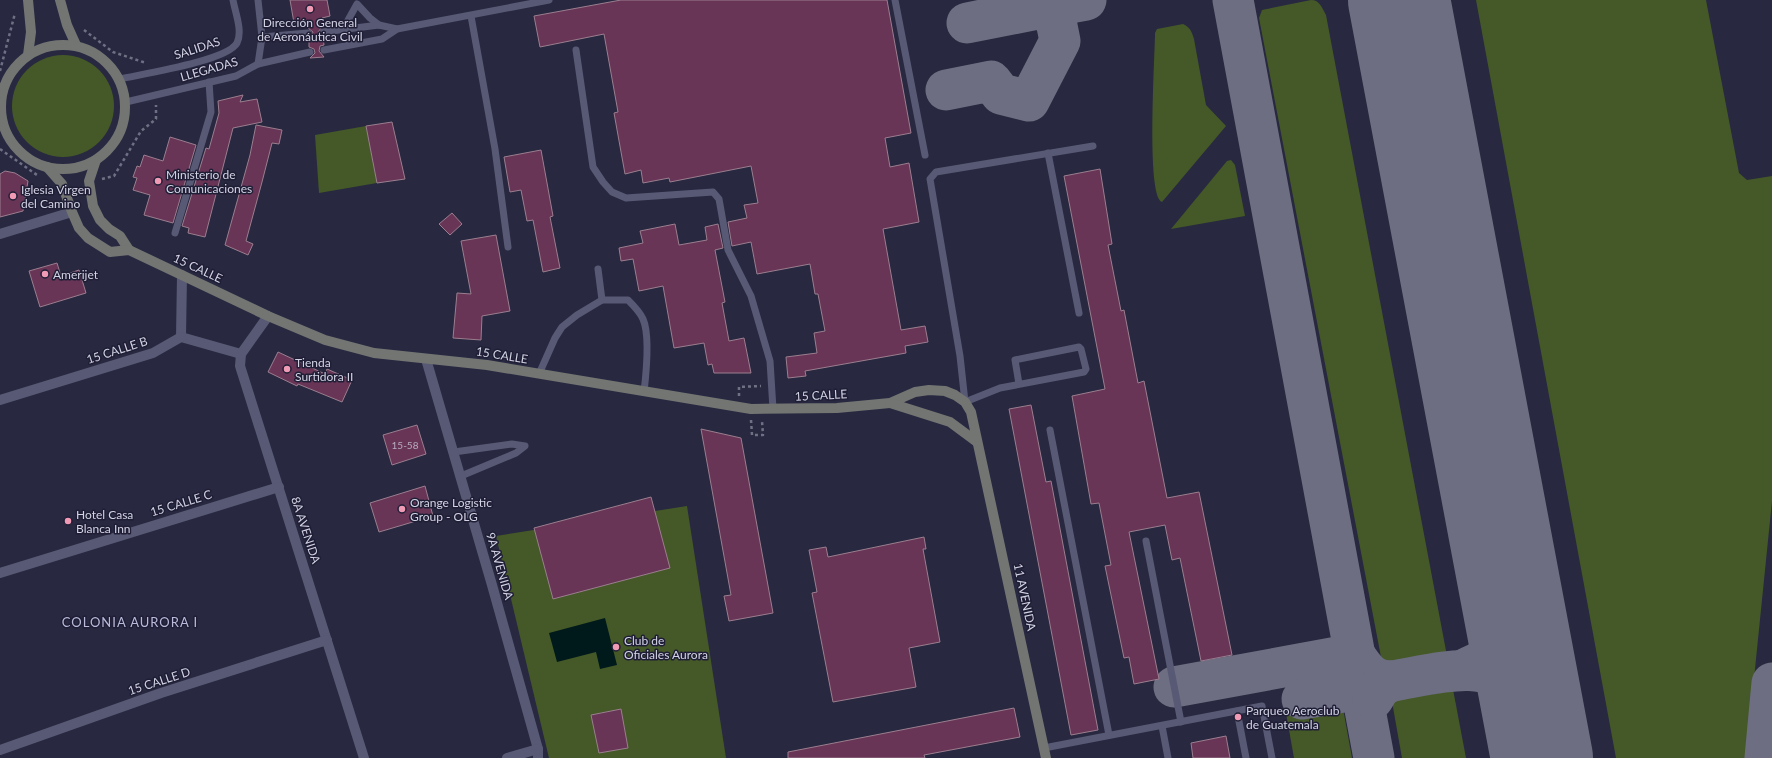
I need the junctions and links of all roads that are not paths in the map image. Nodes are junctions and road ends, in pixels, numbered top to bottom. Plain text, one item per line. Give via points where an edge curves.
1 (60, 0) edge
2 (233, 0) edge
3 (258, 0) edge
4 (549, 0) edge
5 (895, 0) edge
6 (537, 1) edge
7 (29, 5) edge
8 (471, 16) junction
9 (379, 25) junction
10 (341, 29) junction
11 (397, 29) junction
12 (323, 32) dead end
13 (308, 34) dead end
14 (262, 37) junction
15 (76, 45) junction
16 (324, 50) dead end
17 (576, 50) dead end
18 (310, 52) dead end
19 (28, 55) junction
20 (258, 64) junction
21 (120, 79) junction
22 (209, 82) junction
23 (1, 94) edge
24 (126, 102) junction
25 (4, 136) edge
26 (1093, 146) dead end
27 (1048, 153) junction
28 (925, 155) dead end
29 (96, 160) junction
30 (47, 167) junction
31 (72, 212) junction
32 (176, 233) dead end
33 (0, 234) edge
34 (508, 247) dead end
35 (129, 250) junction
36 (598, 269) dead end
37 (182, 275) junction
38 (602, 300) junction
39 (1079, 313) dead end
40 (268, 316) junction
41 (181, 337) junction
42 (240, 354) junction
43 (426, 359) junction
44 (539, 374) junction
45 (1019, 384) junction
46 (644, 392) junction
47 (0, 400) edge
48 (890, 402) junction
49 (965, 402) junction
50 (773, 410) junction
51 (1050, 430) dead end
52 (977, 442) junction
53 (454, 452) junction
54 (461, 476) junction
55 (279, 487) junction
56 (1146, 541) dead end
57 (0, 572) edge
58 (327, 640) junction
59 (1237, 711) junction
60 (1181, 722) junction
61 (1162, 726) junction
62 (1109, 735) junction
63 (0, 750) edge
64 (1045, 753) edge
65 (538, 754) edge
66 (364, 758) edge
67 (507, 758) edge
68 (1168, 758) edge
69 (1246, 758) edge
70 (1272, 758) edge

1 - 15 main road
2 - 21 lane, SALIDAS via 239,29 236,43 224,54
3 - 14 lane
4 - 6 lane
5 - 28 lane
6 - 8 lane
7 - 19 main road via 31,32
8 - 11 lane
8 - 34 lane via 495,148
9 - 10 lane
9 - 10 lane via 357,4 348,22
9 - 11 lane
10 - 12 lane
11 - 16 lane via 382,39
13 - 14 lane
14 - 20 lane
15 - 19 main road via 49,46
15 - 21 main road via 102,57
17 - 50 lane via 593,167 612,192 626,198 713,192 720,199 728,250 751,296 770,361
18 - 20 lane, LLEGADAS
19 - 23 main road via 16,65
20 - 22 lane, LLEGADAS via 236,76
21 - 24 main road
22 - 24 lane, LLEGADAS
22 - 32 lane via 211,112
23 - 25 main road via 0,109
24 - 29 main road via 125,119 119,135 109,149
25 - 30 main road via 27,158
26 - 27 lane
27 - 39 lane
27 - 49 lane via 936,172 930,179 960,356
29 - 30 main road via 81,167 64,170
29 - 35 main road, 15 CALLE via 89,181 93,206 100,220 120,236
30 - 31 main road, 15 CALLE via 62,184
31 - 33 street
31 - 35 main road, 15 CALLE via 79,228 88,238 110,252
35 - 37 main road, 15 CALLE
36 - 38 lane
37 - 40 main road, 15 CALLE
37 - 41 street
38 - 44 lane via 576,315 562,327
38 - 46 lane via 628,300 644,321 647,354
40 - 42 street
40 - 43 main road, 15 CALLE via 332,342 374,353
41 - 42 street
41 - 47 street, 15 CALLE B via 153,353
42 - 55 street, 8A AVENIDA via 240,366
43 - 44 main road, 15 CALLE
43 - 53 street, 9A AVENIDA
44 - 46 main road, 15 CALLE
45 - 45 lane via 1084,372 1086,369 1081,349 1079,347 1015,360
45 - 49 lane via 1000,388
46 - 50 main road, 15 CALLE via 739,408
48 - 49 main road via 915,392 929,390 944,391
48 - 50 main road, 15 CALLE via 837,408
48 - 52 main road via 950,422
49 - 52 main road, 11 AVENIDA
51 - 62 lane
52 - 64 main road, 11 AVENIDA
53 - 54 street, 9A AVENIDA
53 - 54 lane via 512,444 525,446 516,453
54 - 65 street, 9A AVENIDA
55 - 57 street, 15 CALLE C
55 - 58 street, 8A AVENIDA
56 - 60 lane
58 - 63 street, 15 CALLE D via 160,694
58 - 66 street, 8A AVENIDA
59 - 60 lane
59 - 69 lane
59 - 70 lane via 1262,706
60 - 61 lane
61 - 62 lane
61 - 68 lane
62 - 64 lane
65 - 67 street

